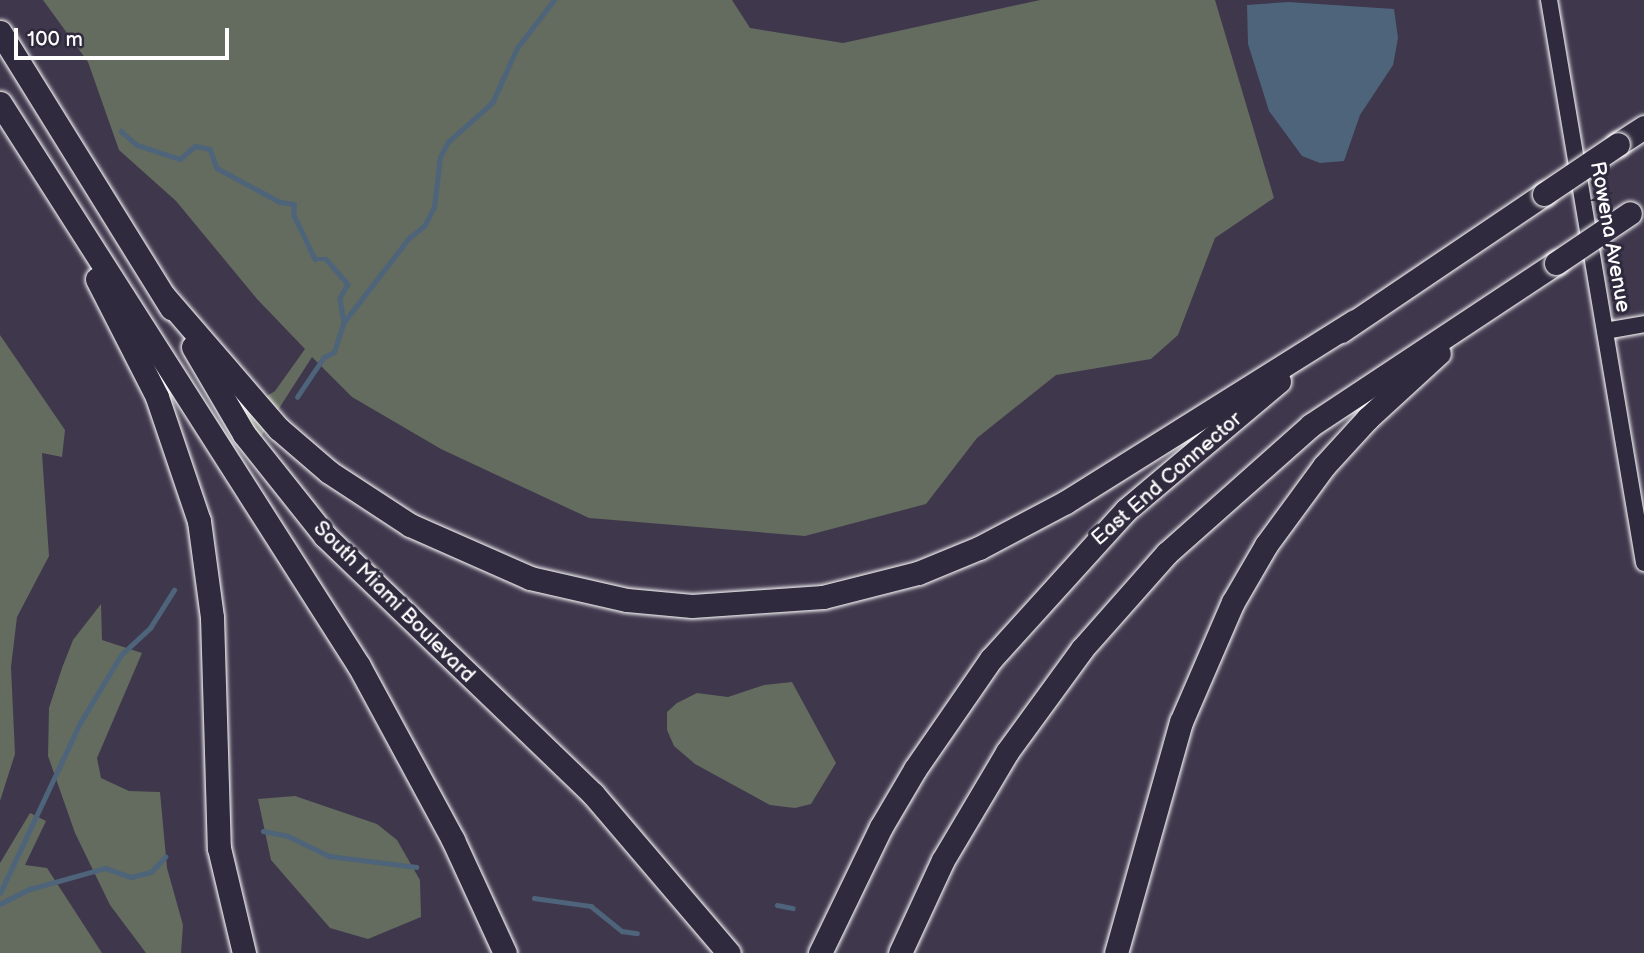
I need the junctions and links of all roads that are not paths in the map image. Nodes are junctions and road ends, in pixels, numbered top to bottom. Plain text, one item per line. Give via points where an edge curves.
1 (1549, 0) edge
2 (0, 32) edge
3 (0, 103) edge
4 (1644, 127) edge
5 (42, 171) junction
6 (1637, 208) edge
7 (164, 296) junction
8 (1495, 303) junction
9 (1353, 321) junction
10 (1644, 324) edge
11 (1605, 331) junction
12 (1642, 533) edge
13 (1644, 563) edge
14 (244, 953) edge
15 (505, 953) edge
16 (729, 953) edge
17 (820, 953) edge
18 (900, 953) edge
19 (1116, 953) edge

1 - 11 street, Rowena Avenue
2 - 7 highway, South Miami Boulevard
3 - 5 highway, South Miami Boulevard
4 - 9 highway, East End Connector, bridge
5 - 14 highway via 157,397 196,510 213,627 217,837 223,880
5 - 15 highway, South Miami Boulevard via 260,504 359,666 453,841
6 - 8 highway, bridge
7 - 9 highway via 279,429 338,478 410,525 530,578 627,600 692,606 758,605 834,595 918,573 979,548 1066,502
7 - 16 highway, South Miami Boulevard via 244,433 325,536 593,794
8 - 18 highway via 1311,425 1213,508 1132,590 1082,649 1007,752 943,860
8 - 19 highway via 1346,441 1304,492 1249,573 1218,631 1181,722
9 - 17 highway, East End Connector via 1126,510 1034,607 915,769 869,850
10 - 11 street
11 - 12 street, Rowena Avenue
12 - 13 street, Rowena Avenue

